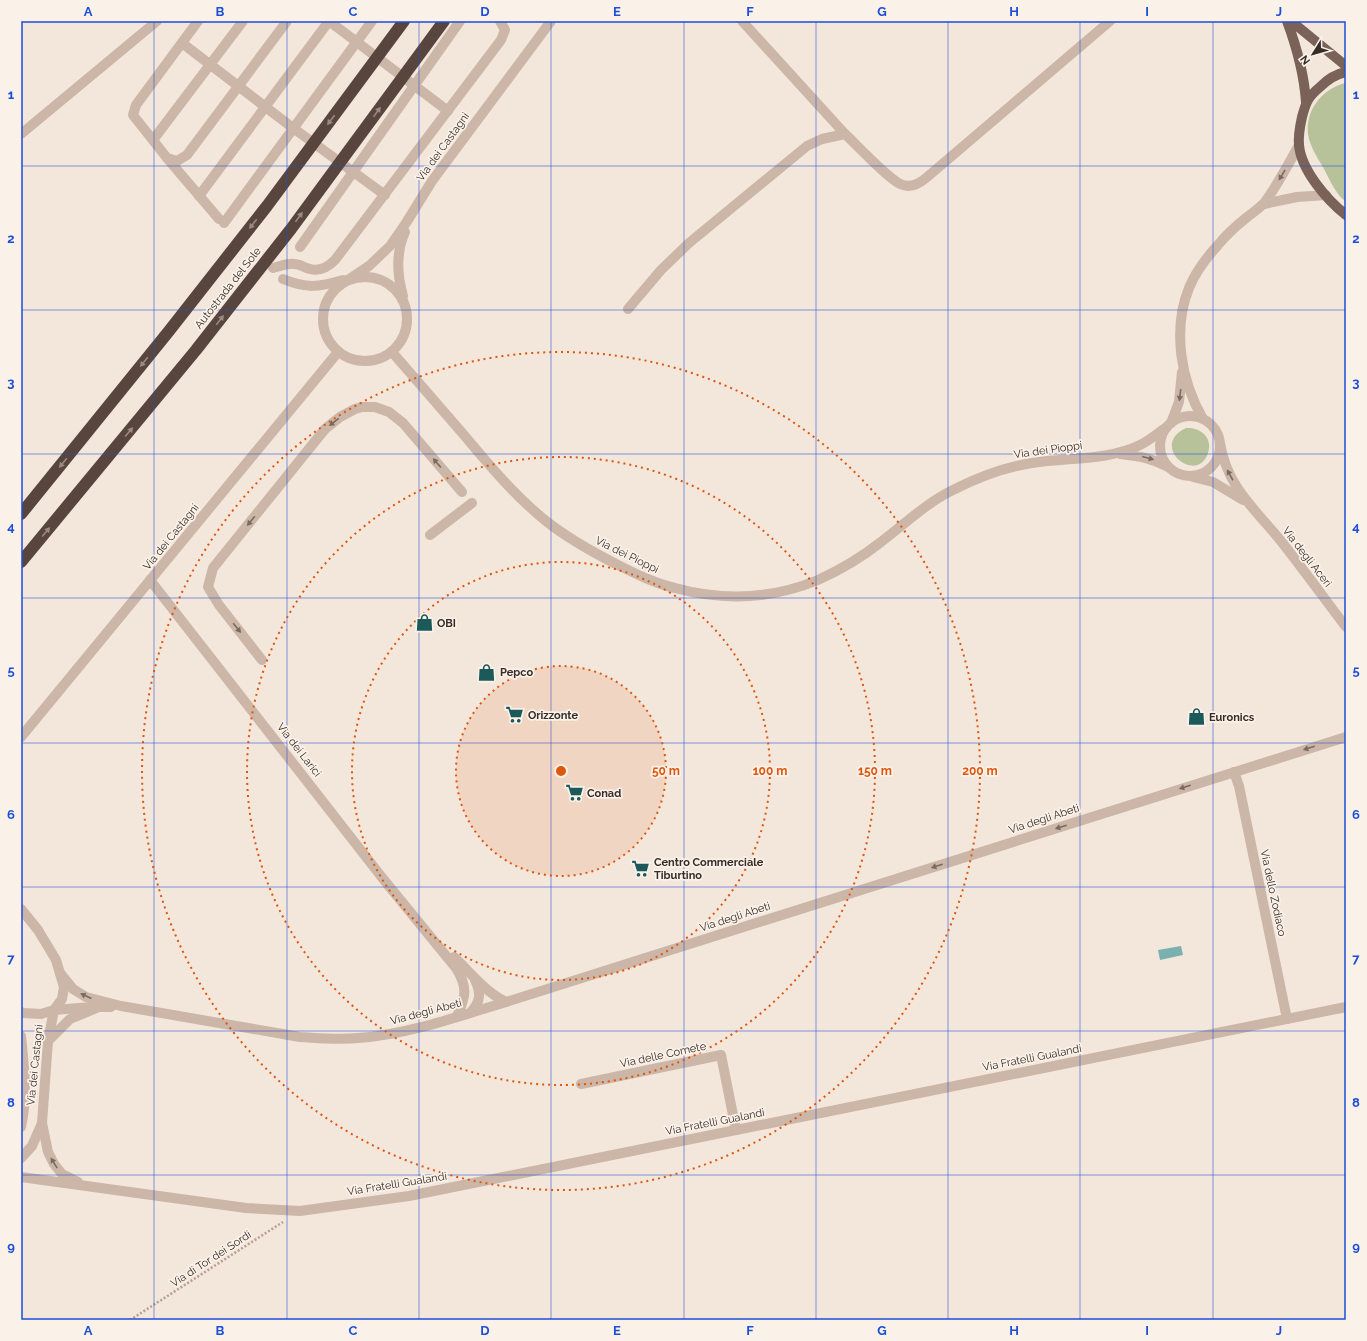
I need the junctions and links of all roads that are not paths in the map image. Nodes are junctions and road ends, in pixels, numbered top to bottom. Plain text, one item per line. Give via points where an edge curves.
1 (157, 21) edge
2 (198, 21) edge
3 (243, 21) edge
4 (287, 21) edge
5 (329, 21) edge
6 (372, 21) edge
7 (404, 21) edge
8 (444, 21) edge
9 (460, 21) edge
10 (500, 21) edge
11 (551, 21) edge
12 (742, 21) edge
13 (1110, 21) edge
14 (1287, 21) edge
15 (1291, 21) edge
16 (182, 42) junction
17 (356, 42) junction
18 (210, 64) junction
19 (1346, 66) edge
20 (1346, 72) edge
21 (238, 86) junction
22 (414, 86) junction
23 (1306, 102) junction
24 (266, 107) junction
25 (448, 111) junction
26 (294, 128) junction
27 (21, 134) edge
28 (845, 134) junction
29 (152, 140) junction
30 (1299, 145) junction
31 (167, 158) junction
32 (354, 172) junction
33 (385, 195) junction
34 (199, 196) junction
35 (1326, 196) junction
36 (1264, 204) junction
37 (413, 212) junction
38 (1346, 215) edge
39 (300, 247) dead end
40 (273, 268) dead end
41 (351, 278) junction
42 (283, 279) dead end
43 (406, 306) junction
44 (628, 309) dead end
45 (338, 352) junction
46 (392, 352) junction
47 (1183, 366) junction
48 (1203, 419) junction
49 (1169, 425) junction
50 (1220, 444) junction
51 (1114, 454) junction
52 (1177, 473) junction
53 (1188, 476) junction
54 (462, 492) dead end
55 (472, 503) dead end
56 (1248, 504) junction
57 (21, 514) edge
58 (430, 535) dead end
59 (21, 562) edge
60 (150, 580) junction
61 (1346, 627) edge
62 (262, 660) dead end
63 (1346, 736) edge
64 (21, 737) edge
65 (1234, 772) junction
66 (21, 909) edge
67 (429, 934) junction
68 (60, 973) junction
69 (473, 976) junction
70 (506, 1002) junction
71 (120, 1006) junction
72 (99, 1007) junction
73 (1346, 1007) edge
74 (54, 1010) junction
75 (21, 1012) edge
76 (471, 1012) junction
77 (457, 1016) junction
78 (1287, 1019) junction
79 (21, 1036) edge
80 (48, 1041) junction
81 (582, 1084) dead end
82 (23, 1107) edge
83 (42, 1123) junction
84 (21, 1127) edge
85 (736, 1130) junction
86 (21, 1158) edge
87 (21, 1177) edge
88 (85, 1186) junction

1 - 27 street
2 - 16 street
3 - 18 street
4 - 21 street
5 - 17 street
5 - 24 street
6 - 17 street
7 -> 57 highway, Autostrada del Sole via 267,206
59 -> 8 highway, Autostrada del Sole via 196,350 291,229
9 - 22 street
10 - 25 street via 506,30 504,35
11 - 37 street, Via dei Castagni via 432,181
12 - 28 street
13 - 28 street via 916,185 904,186 894,180
14 - 23 main road via 1299,56
15 - 19 main road
16 - 18 street
16 - 29 street via 136,105 133,115
17 - 22 street
17 - 26 street
18 - 21 street
18 - 29 street
20 - 23 main road via 1324,83
21 - 24 street
21 - 31 street via 187,154 177,161
22 - 25 street
22 - 32 street
23 - 30 main road via 1300,126
24 - 26 street
24 - 34 street
25 - 33 street
26 - 32 street
26 - 34 street via 221,221
28 - 44 street via 822,139 800,151 680,251
29 - 31 street
30 - 35 main road via 1310,174
30 -> 36 street
31 - 34 street
32 - 33 street
32 - 39 street
33 - 40 street via 340,255 325,268 318,270 293,264
35 - 36 street via 1297,197
35 - 38 main road
36 - 47 street via 1218,245 1190,287 1181,325
37 - 41 street, Via dei Castagni via 390,246 369,266
37 - 43 street via 402,238 398,259 399,279
41 - 42 street via 318,287 303,286
41 - 43 street, Via dei Castagni via 376,278 389,284 399,293
41 - 45 street, Via dei Castagni via 332,292 324,311 325,333
43 - 46 street via 406,331 401,343
45 - 46 street via 351,359 365,362 379,359
45 - 60 street, Via dei Castagni
46 - 51 street, Via dei Pioppi via 491,467 546,520 578,544 642,577 674,588 703,593 733,597 761,596 789,590 846,565 880,543 936,500 972,481 1012,467
47 - 48 street via 1193,399
47 -> 49 street via 1179,402
48 - 49 street via 1186,417
48 - 50 street via 1211,425
49 - 51 street via 1140,445
49 - 52 street via 1162,435 1161,453 1164,461
50 - 53 street via 1215,463 1208,470 1199,475
56 -> 50 street, Via degli Aceri via 1225,466
51 -> 52 street via 1152,459
52 - 53 street
53 - 56 street, Via degli Aceri via 1213,482
54 -> 62 street via 403,423 389,412 375,407 362,407 340,417 325,429 213,568 208,587
55 - 58 street
56 - 61 street, Via degli Aceri via 1280,540
60 - 64 street, Via dei Castagni
60 - 67 street, Via dei Larici
63 -> 65 street, Via degli Abeti
65 -> 70 street, Via degli Abeti
65 - 78 street, Via dello Zodiaco
66 - 68 street, Via dei Castagni via 38,930 56,960
67 - 69 street, Via dei Larici
67 - 77 street, Via dei Larici via 456,968 464,985 465,995
71 -> 68 street, Via degli Abeti via 86,997 73,989
68 - 74 street, Via dei Castagni via 64,986 62,999
69 - 70 street, Via dei Larici via 486,989
69 - 76 street via 479,999
70 - 76 street, Via degli Abeti
71 - 72 street, Via degli Abeti
71 - 77 street, Via degli Abeti via 271,1033 327,1039 388,1034
72 - 74 street, Via degli Abeti
72 - 80 street, Via degli Abeti via 70,1019
73 - 78 street, Via Fratelli Gualandi
74 - 75 street, Via dei Castagni via 41,1014
74 - 80 street, Via dei Castagni
76 - 77 street, Via degli Abeti
78 - 85 street, Via Fratelli Gualandi
79 - 82 street, Via dei Castagni
80 - 83 street, Via dei Castagni
81 - 85 street, Via delle Comete via 721,1055
82 - 84 street, Via dei Castagni
83 - 86 street, Via dei Castagni via 32,1146
88 -> 83 street, Via dei Castagni via 62,1174 54,1164 48,1152
85 - 88 street, Via Fratelli Gualandi via 409,1196 300,1211 246,1208
87 - 88 street, Via Fratelli Gualandi

